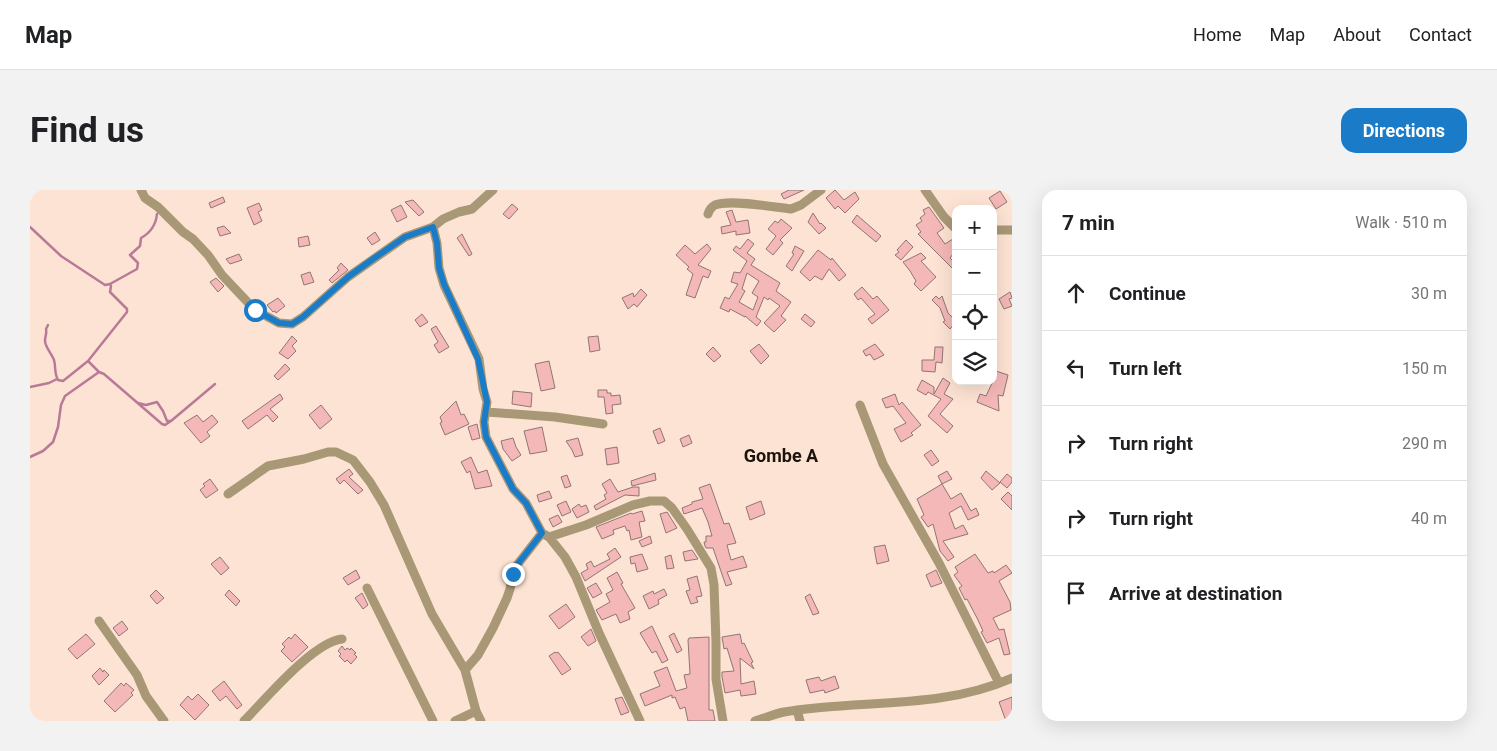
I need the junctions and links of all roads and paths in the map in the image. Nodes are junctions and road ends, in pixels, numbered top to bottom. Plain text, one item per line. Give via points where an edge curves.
1 (141, 190) edge
2 (493, 190) edge
3 (821, 190) edge
4 (925, 190) edge
5 (708, 214) dead end
6 (952, 225) edge
7 (433, 227) junction
8 (997, 230) edge
9 (1012, 230) edge
10 (860, 404) dead end
11 (487, 412) junction
12 (603, 424) dead end
13 (228, 494) dead end
14 (545, 535) junction
15 (367, 588) dead end
16 (99, 621) dead end
17 (342, 639) dead end
18 (465, 670) junction
19 (1012, 678) edge
20 (999, 683) junction
21 (797, 710) junction
22 (476, 711) junction
23 (164, 721) edge
24 (244, 721) edge
25 (433, 721) edge
26 (455, 721) edge
27 (481, 721) edge
28 (640, 721) edge
29 (723, 721) edge
30 (755, 721) edge
31 (800, 721) edge

1 - 7 street via 145,198 208,255 255,310 279,323 292,324 373,259 405,237
2 - 7 street via 472,209 443,219
3 - 5 street via 796,208 734,203 714,205
4 - 6 street
7 - 11 street via 444,284 478,359
8 - 9 street
10 - 20 street via 883,464 939,563
11 - 12 street
11 - 14 street via 484,422 486,437 513,489 526,503
13 - 18 street via 268,466 328,452 353,460 384,505 432,614
14 - 18 street via 517,565 493,628
14 - 28 street via 565,557 576,577
14 - 29 street via 586,525 633,504 664,501 672,508 711,568 716,679
15 - 25 street
16 - 23 street
17 - 24 street via 322,647 299,665
18 - 22 street
19 - 20 street
20 - 21 street via 969,693 922,701
21 - 30 street
21 - 31 street
22 - 26 street
22 - 27 street

